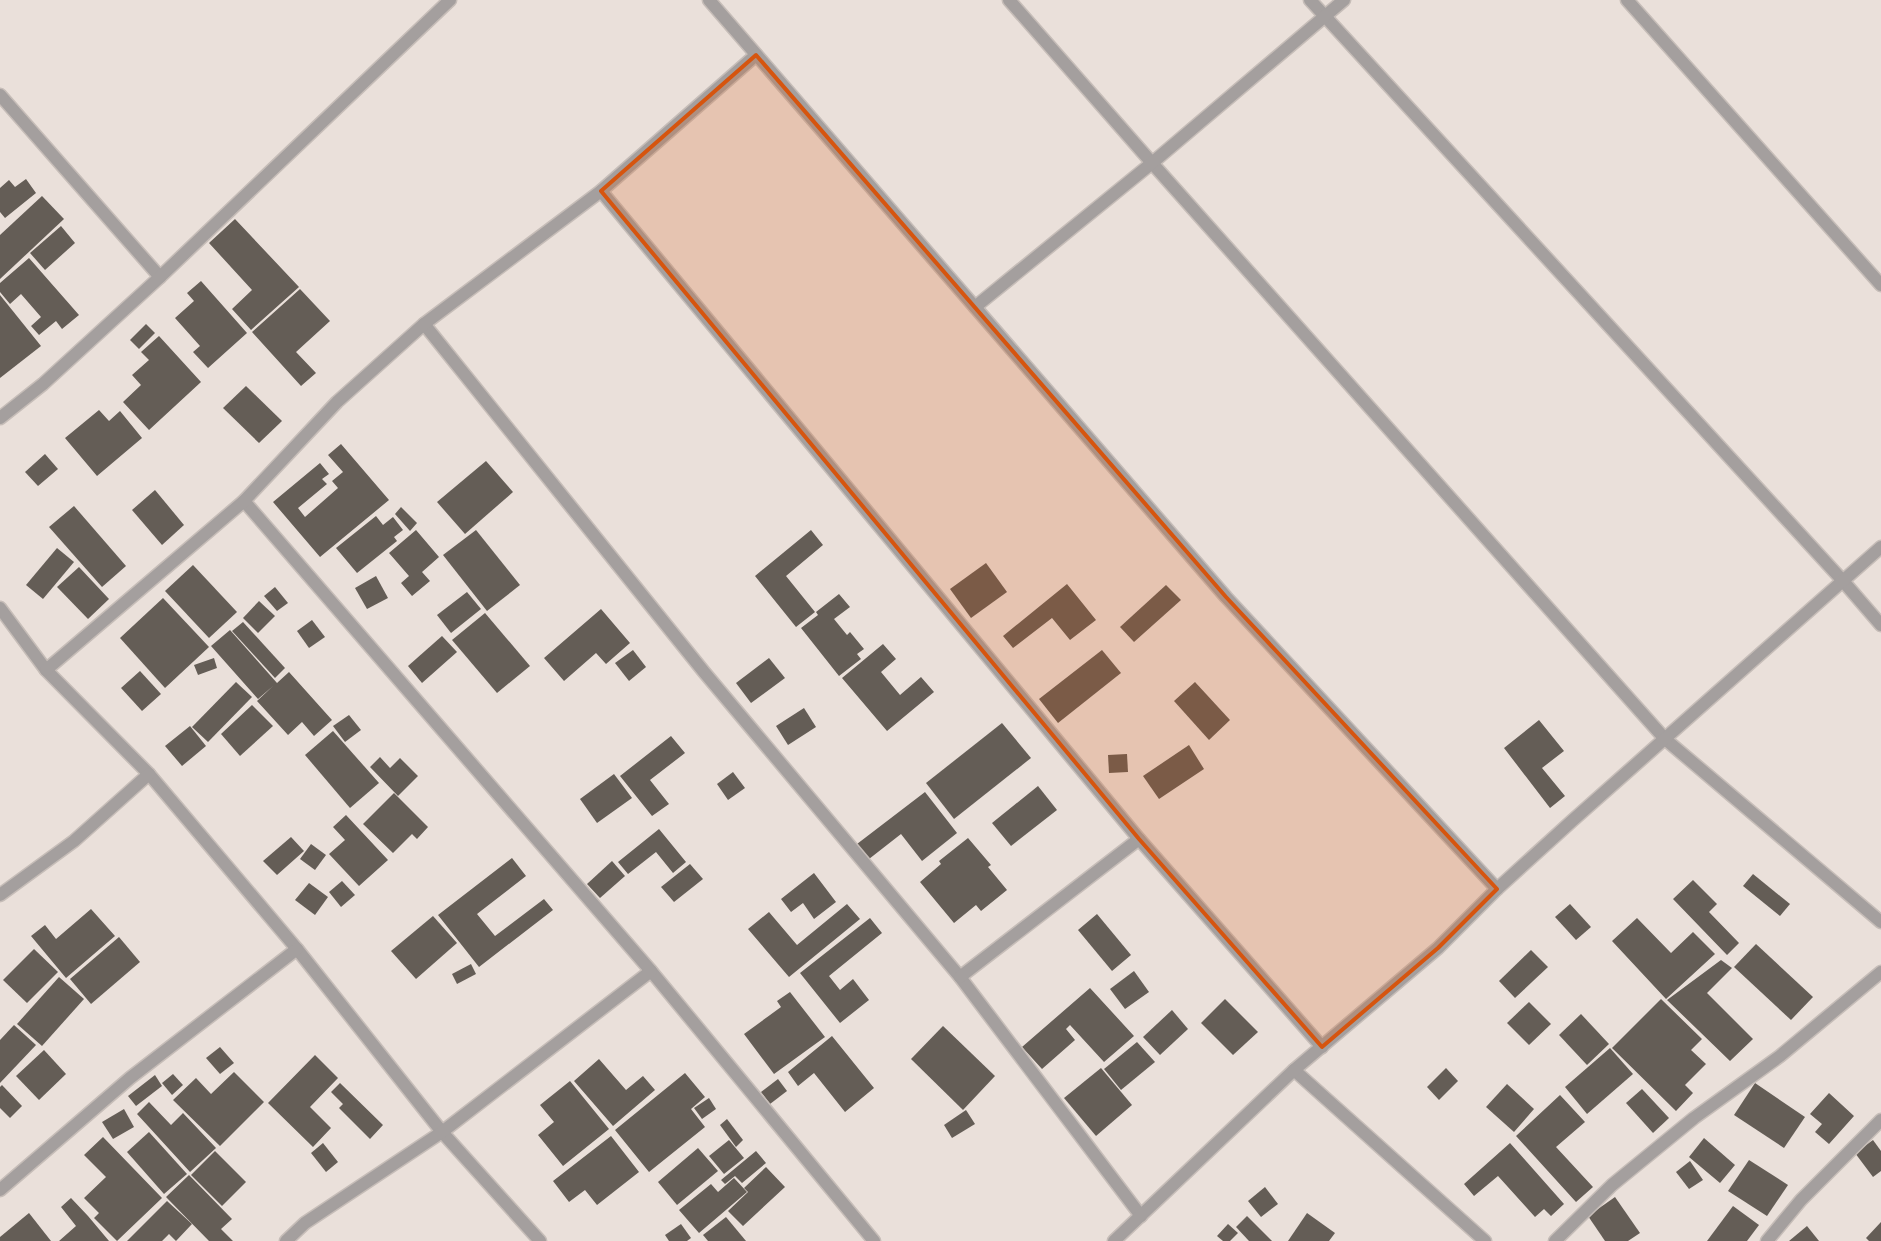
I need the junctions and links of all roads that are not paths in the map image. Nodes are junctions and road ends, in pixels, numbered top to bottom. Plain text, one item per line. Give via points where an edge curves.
1 (450, 0) edge
2 (709, 0) edge
3 (1010, 0) edge
4 (1310, 0) edge
5 (1344, 0) edge
6 (1627, 0) edge
7 (1325, 18) junction
8 (756, 54) junction
9 (0, 95) edge
10 (1152, 163) junction
11 (601, 191) junction
12 (160, 277) junction
13 (1881, 285) edge
14 (975, 307) junction
15 (424, 324) junction
16 (0, 418) edge
17 (244, 501) junction
18 (1881, 547) edge
19 (1843, 581) junction
20 (0, 608) edge
21 (1881, 625) edge
22 (46, 670) junction
23 (1665, 739) junction
24 (149, 774) junction
25 (1139, 839) junction
26 (1497, 890) junction
27 (0, 895) edge
28 (1881, 922) edge
29 (297, 949) junction
30 (651, 971) junction
31 (1881, 972) edge
32 (960, 977) junction
33 (1322, 1047) junction
34 (1294, 1070) junction
35 (1881, 1120) edge
36 (442, 1132) junction
37 (0, 1190) edge
38 (1141, 1216) junction
39 (286, 1241) edge
40 (540, 1241) edge
41 (874, 1241) edge
42 (1114, 1241) edge
43 (1485, 1241) edge
44 (1555, 1241) edge
45 (1767, 1241) edge

1 - 12 street
2 - 8 street
3 - 10 street
4 - 7 street
5 - 7 street
6 - 13 street
7 - 10 street
7 - 19 street
8 - 11 street
8 - 14 street
9 - 12 street
10 - 14 street
10 - 23 street
11 - 15 street
11 - 25 street
12 - 16 street via 43,384
14 - 26 street via 1226,597
15 - 17 street via 337,402
15 - 32 street via 704,672
17 - 22 street
17 - 30 street
18 - 19 street
19 - 21 street
19 - 23 street
20 - 22 street
22 - 24 street
23 - 26 street
23 - 28 street
24 - 27 street via 74,842
24 - 29 street
25 - 32 street
25 - 33 street
26 - 33 street via 1438,948
29 - 36 street
29 - 37 street via 130,1078
30 - 36 street
30 - 41 street
31 - 44 street via 1780,1056 1694,1118 1612,1185
32 - 38 street
33 - 34 street
34 - 38 street
34 - 43 street
35 - 45 street via 1801,1200
36 - 39 street via 306,1223
36 - 40 street
38 - 42 street

